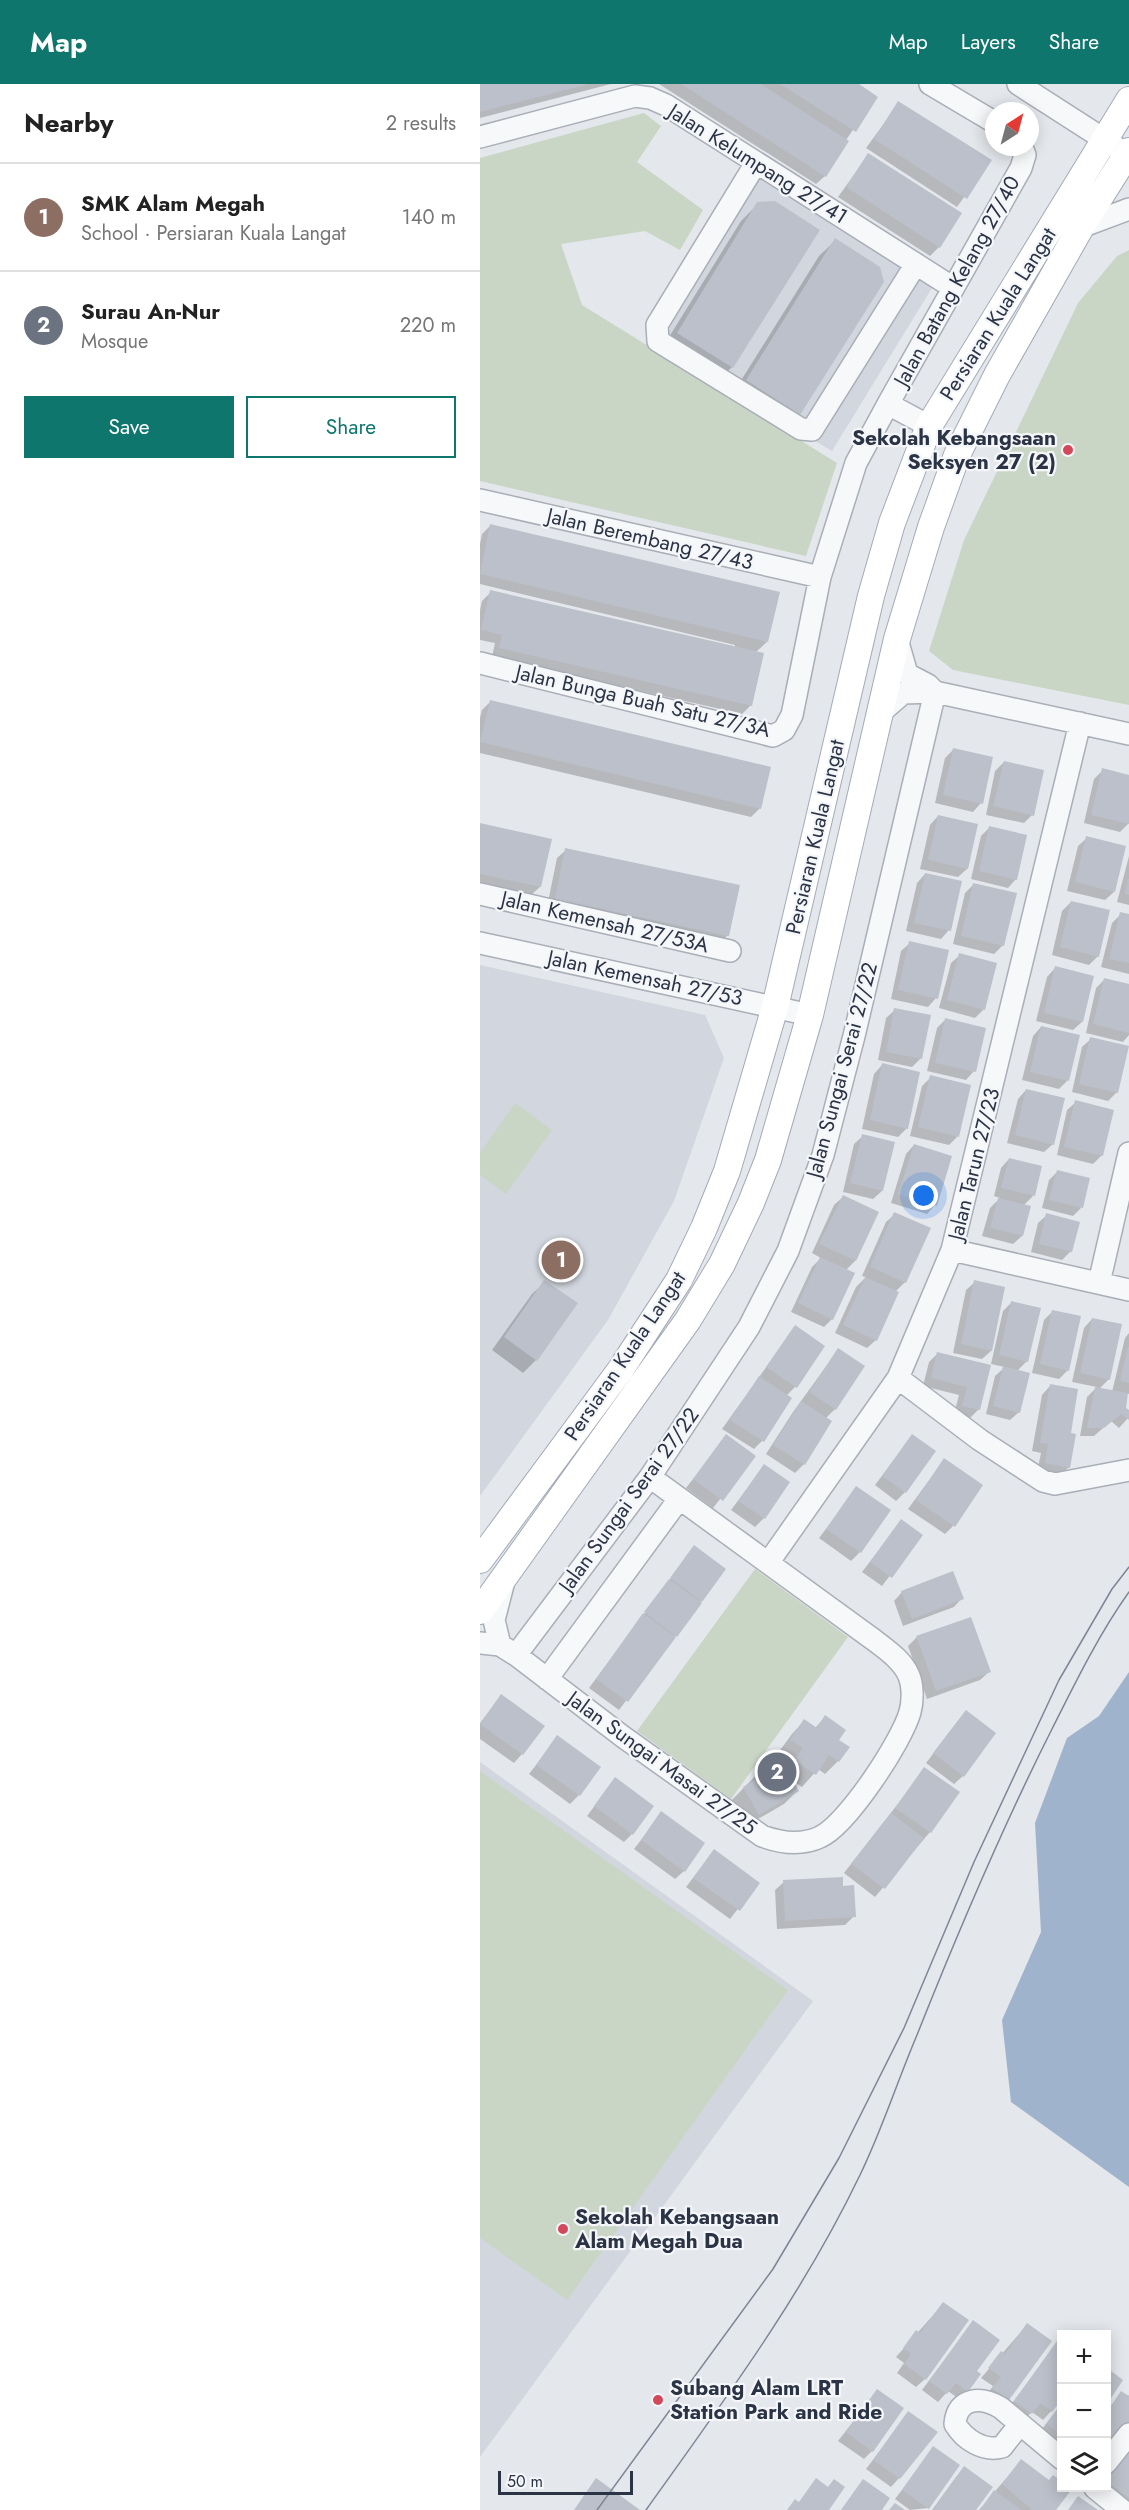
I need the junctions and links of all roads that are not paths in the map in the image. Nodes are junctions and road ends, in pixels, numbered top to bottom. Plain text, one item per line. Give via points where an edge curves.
1 (930, 84) edge
2 (1018, 84) edge
3 (985, 117) edge
4 (1117, 120) edge
5 (480, 137) edge
6 (1128, 152) edge
7 (1025, 156) edge
8 (756, 164) junction
9 (1129, 209) edge
10 (1081, 227) junction
11 (916, 264) junction
12 (952, 287) junction
13 (888, 404) junction
14 (929, 426) junction
15 (480, 500) edge
16 (820, 577) junction
17 (897, 639) junction
18 (480, 663) edge
19 (935, 692) junction
20 (879, 714) junction
21 (1080, 723) junction
22 (1129, 734) edge
23 (480, 894) edge
24 (480, 943) edge
25 (730, 951) dead end
26 (776, 1006) junction
27 (810, 1015) junction
28 (1129, 1153) edge
29 (952, 1250) junction
30 (1099, 1283) junction
31 (1129, 1290) edge
32 (898, 1378) junction
33 (1129, 1470) edge
34 (650, 1477) junction
35 (679, 1499) junction
36 (480, 1560) edge
37 (768, 1563) junction
38 (505, 1578) junction
39 (480, 1611) edge
40 (499, 1648) edge
41 (547, 1679) junction
42 (1020, 2424) dead end
43 (1129, 2434) edge
44 (1057, 2455) edge
45 (1111, 2458) edge
46 (1101, 2492) edge
47 (1122, 2510) edge

1 - 3 street
2 - 4 street via 1075,121
4 - 6 street
4 - 14 main road, Persiaran Kuala Langat
5 - 8 street, Jalan Kelumpang 27/41 via 635,96 666,105
6 - 10 main road, Persiaran Kuala Langat
7 - 12 street, Jalan Batang Kelang 27/40
8 - 11 street, Jalan Kelumpang 27/41
8 - 11 street via 657,325 658,342 801,429 812,430
9 - 10 street
10 - 17 main road, Persiaran Kuala Langat via 957,454
11 - 12 street, Jalan Kelumpang 27/41
12 - 13 street, Jalan Batang Kelang 27/40
13 - 14 street, Jalan Batang Kelang 27/40
13 - 16 street, Jalan Bunga Buah Satu 27/3A via 856,463
14 - 26 main road, Persiaran Kuala Langat via 892,523 871,596
15 - 16 street, Jalan Berembang 27/43
16 - 18 street, Jalan Bunga Buah Satu 27/3A via 792,715 784,730 773,736
17 - 19 street via 907,674
17 - 20 main road, Persiaran Kuala Langat
19 - 20 street via 903,693
19 - 21 street
19 - 34 street, Jalan Sungai Serai 27/22 via 824,1155 788,1251 749,1328
20 - 27 main road, Persiaran Kuala Langat
21 - 22 street
21 - 29 street, Jalan Tarun 27/23
23 - 25 street, Jalan Kemensah 27/53A
24 - 26 street, Jalan Kemensah 27/53
26 - 27 street, Jalan Kemensah 27/53
26 - 36 main road, Persiaran Kuala Langat via 727,1171 679,1280 621,1369
27 - 38 main road, Persiaran Kuala Langat via 768,1160 722,1264 688,1320
28 - 30 street
29 - 30 street
29 - 32 street, Jalan Tarun 27/23
30 - 31 street
32 - 33 street via 980,1440 1043,1481 1055,1484
32 - 37 street, Jalan Tarun 27/23
34 - 35 street, Jalan Sungai Masai 27/25
34 - 40 street, Jalan Sungai Serai 27/22
35 - 37 street, Jalan Sungai Masai 27/25
35 - 41 street
37 - 41 street, Jalan Sungai Masai 27/25 via 888,1652 909,1675 911,1709 896,1744 852,1806 821,1837 782,1843 762,1836
38 - 39 main road, Persiaran Kuala Langat
38 - 40 street via 494,1620
40 - 41 street, Jalan Sungai Masai 27/25
42 - 44 street
43 - 45 street
46 - 47 street

